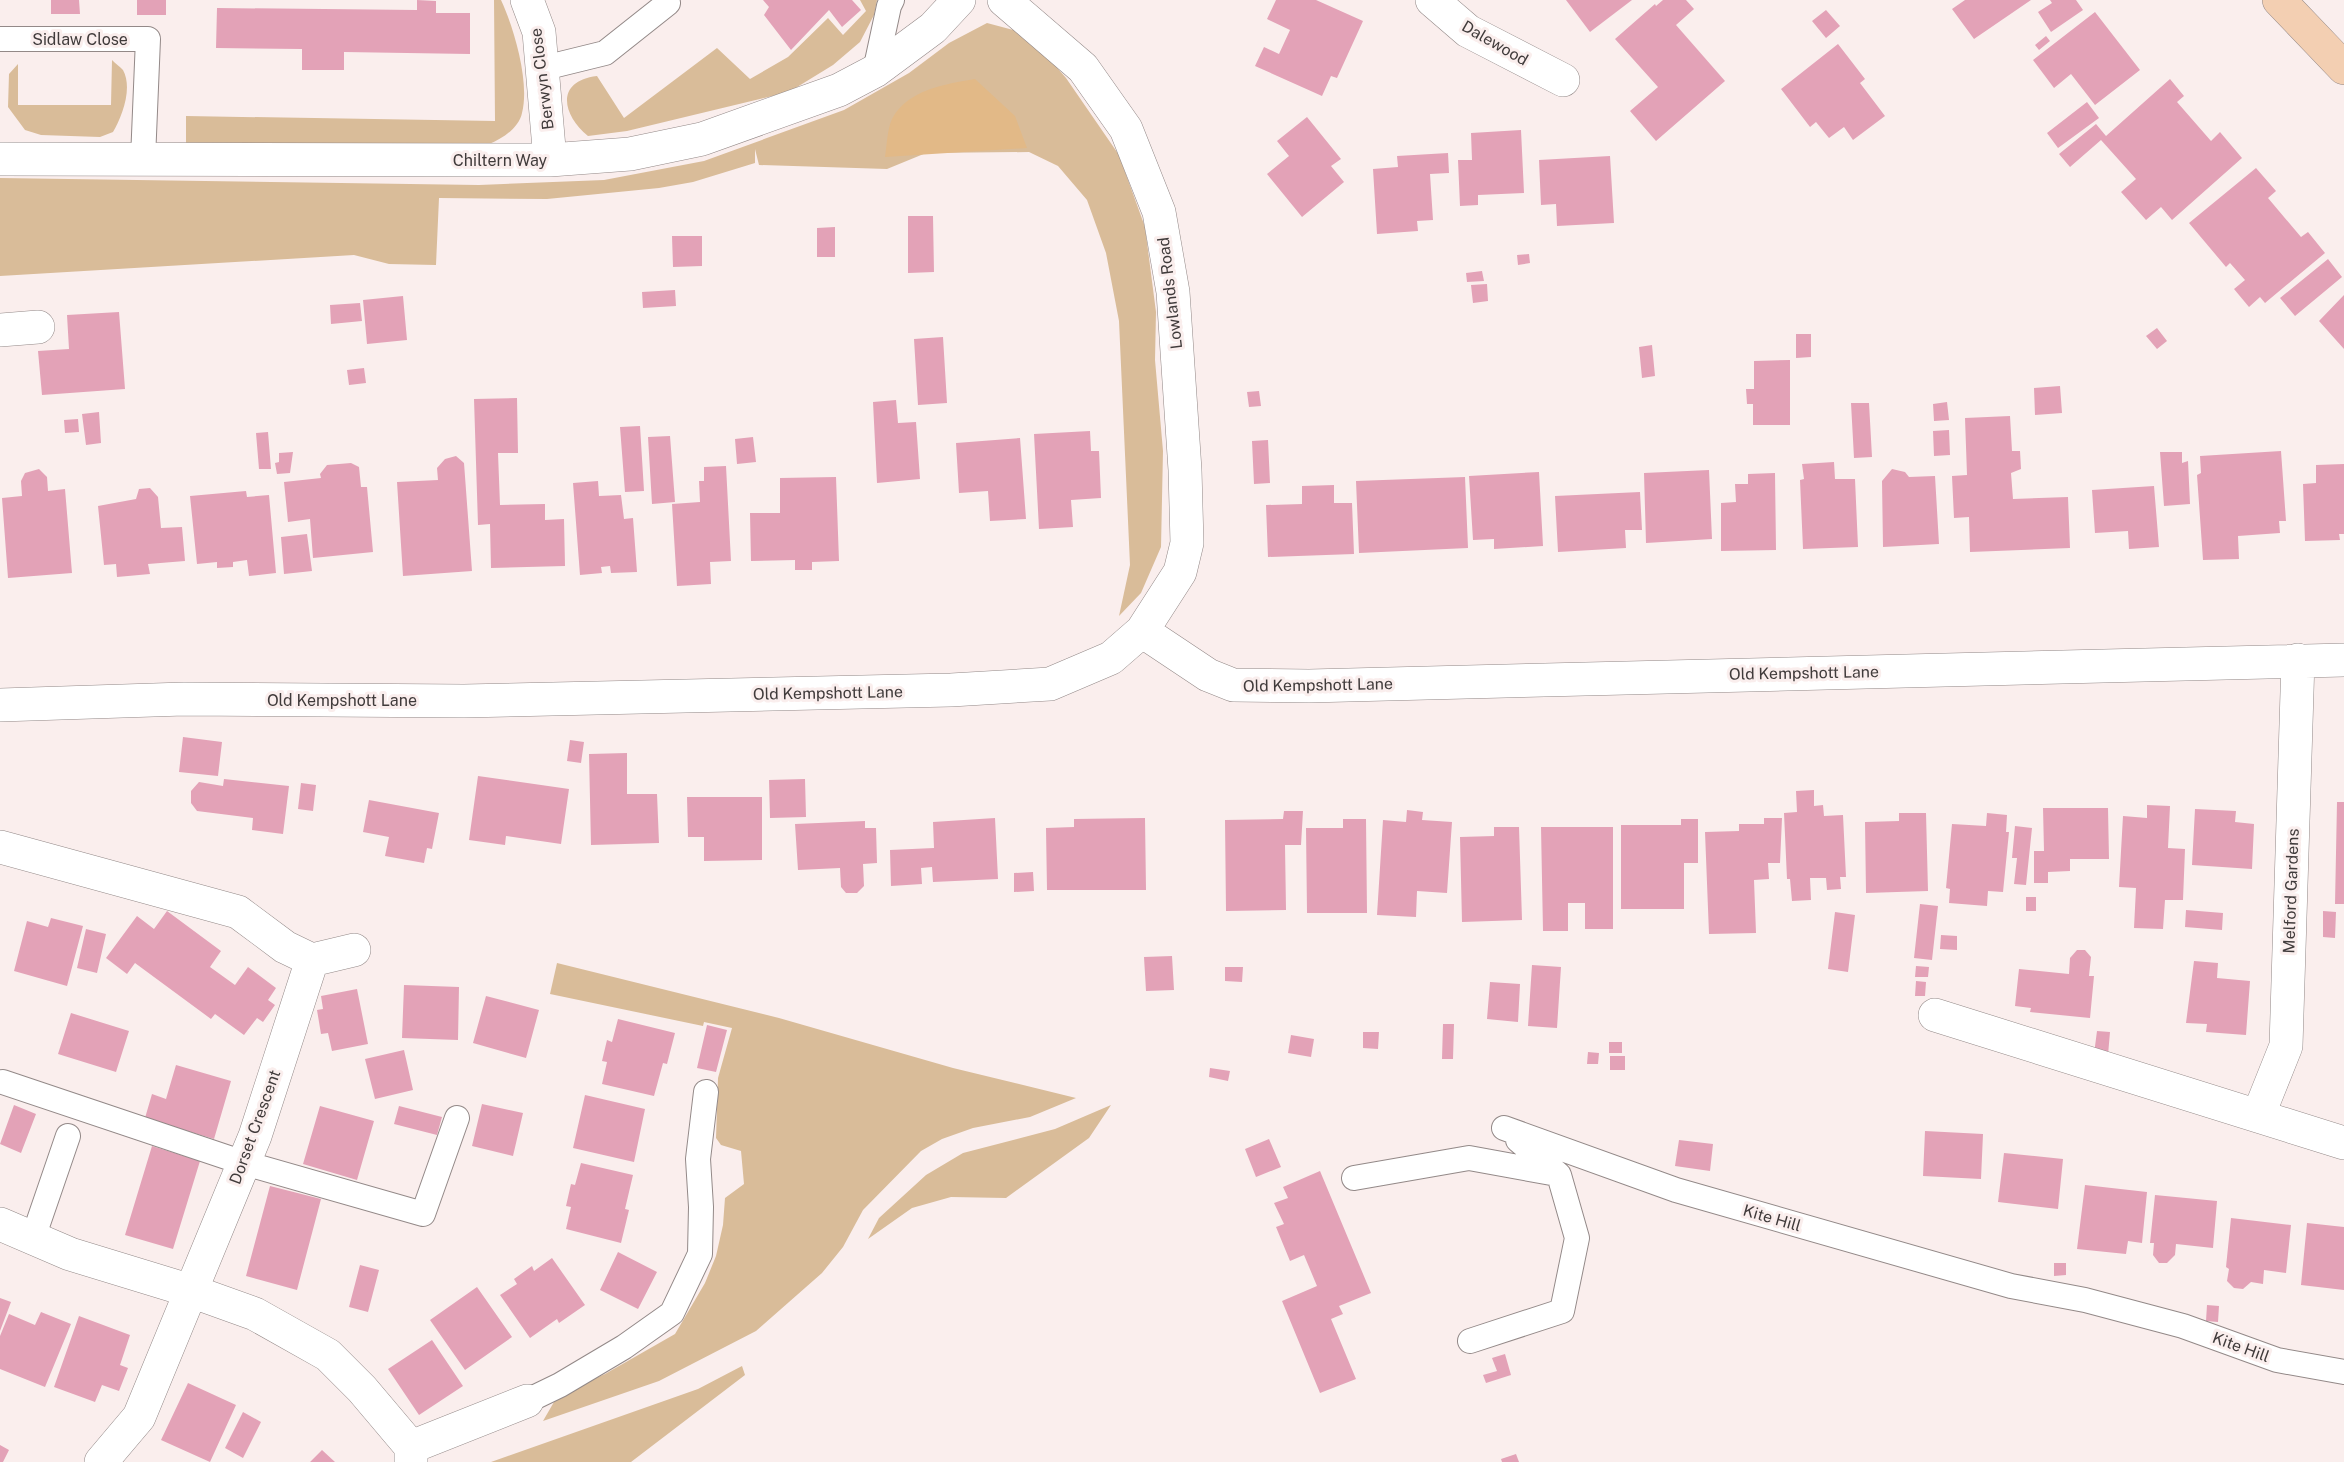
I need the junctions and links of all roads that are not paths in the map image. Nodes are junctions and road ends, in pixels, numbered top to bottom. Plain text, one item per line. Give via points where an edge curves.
1 (527, 0) edge
2 (892, 0) edge
3 (960, 0) edge
4 (1004, 0) edge
5 (1432, 0) edge
6 (2279, 0) edge
7 (668, 3) dead end
8 (0, 39) edge
9 (544, 68) junction
10 (2344, 68) edge
11 (875, 71) junction
12 (1563, 80) dead end
13 (0, 159) edge
14 (143, 159) junction
15 (550, 160) junction
16 (38, 327) dead end
17 (0, 330) edge
18 (1142, 630) junction
19 (2298, 660) junction
20 (2344, 660) edge
21 (0, 705) edge
22 (0, 847) edge
23 (354, 950) dead end
24 (312, 960) junction
25 (1935, 1015) dead end
26 (3, 1082) dead end
27 (706, 1092) dead end
28 (2258, 1116) junction
29 (457, 1118) dead end
30 (68, 1136) dead end
31 (2344, 1143) edge
32 (244, 1163) junction
33 (1559, 1175) junction
34 (1354, 1178) dead end
35 (0, 1224) edge
36 (33, 1238) junction
37 (191, 1291) junction
38 (1470, 1341) dead end
39 (2344, 1372) edge
40 (527, 1401) joint
41 (411, 1455) edge
42 (101, 1462) edge

1 - 9 street, Berwyn Close via 539,32
2 - 11 lane
3 - 11 street, Chiltern Way via 933,28
4 - 18 street, Lowlands Road via 1083,68 1126,129 1159,212 1173,292 1187,543 1180,572
5 - 12 street, Dalewood via 1468,31
6 - 10 street
7 - 9 lane via 605,54
8 - 14 lane, Sidlaw Close via 148,39
9 - 15 street, Berwyn Close
11 - 15 street, Chiltern Way via 839,90 702,139 630,154
13 - 14 street, Chiltern Way
14 - 15 street, Chiltern Way
16 - 17 street
18 - 19 street, Old Kempshott Lane via 1208,675 1233,686
18 - 21 street, Old Kempshott Lane via 1111,658 1050,684 951,690 488,701 184,699
19 - 20 street, Old Kempshott Lane
19 - 28 street, Melford Gardens via 2286,1046
22 - 24 street via 238,912 285,947
23 - 24 street
24 - 32 street, Dorset Crescent
25 - 28 street
26 - 32 lane
27 - 40 lane via 698,1159 700,1254 672,1313 624,1347
28 - 31 street
29 - 32 lane via 423,1214
30 - 36 lane
32 - 37 street, Dorset Crescent
33 - 34 lane via 1469,1158
33 - 38 lane via 1577,1238 1562,1311
33 - 39 lane, Kite Hill via 1504,1128 1698,1197 2011,1286 2085,1300 2182,1326 2277,1360
35 - 36 street
36 - 37 street via 70,1254
37 - 41 street via 255,1314 328,1355 362,1389
37 - 42 street, Dorset Crescent via 139,1417
40 - 41 street

